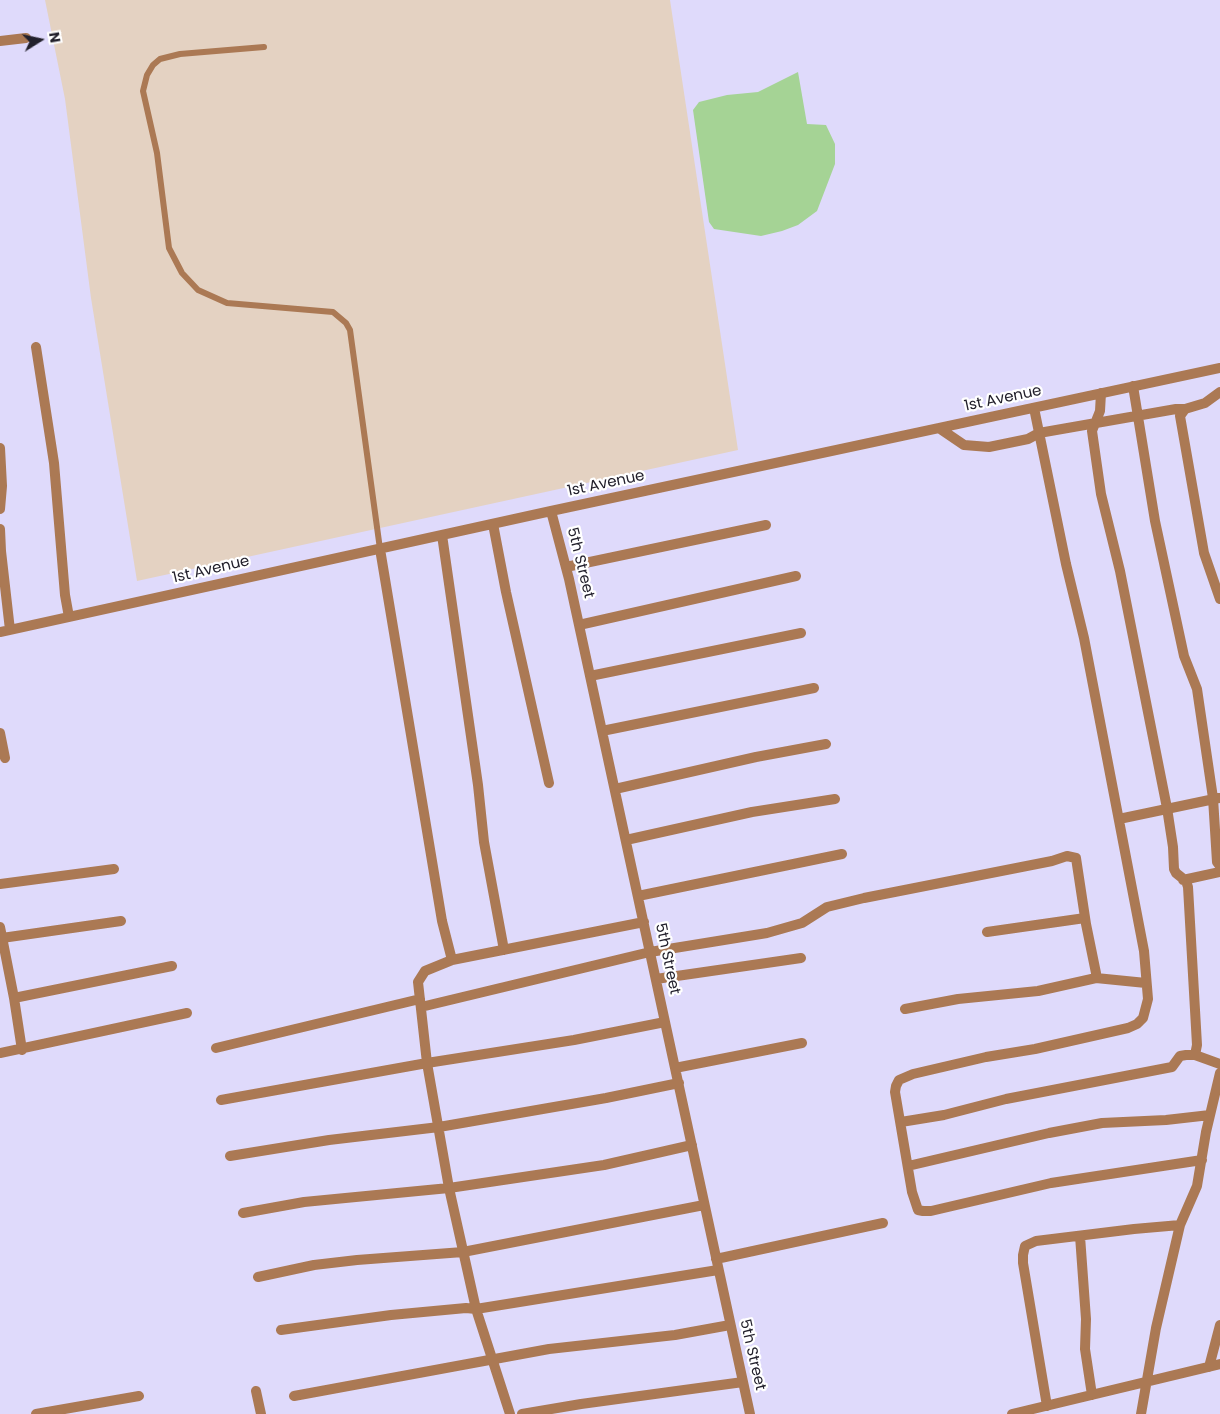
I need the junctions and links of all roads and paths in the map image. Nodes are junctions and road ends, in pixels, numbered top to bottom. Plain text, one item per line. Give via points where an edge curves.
1 (26, 38) dead end
2 (0, 41) edge
3 (264, 47) dead end
4 (36, 347) dead end
5 (1220, 369) edge
6 (1133, 386) junction
7 (1220, 392) edge
8 (1101, 393) junction
9 (1034, 408) junction
10 (1186, 409) junction
11 (1137, 416) junction
12 (1095, 423) junction
13 (939, 428) junction
14 (1039, 433) junction
15 (0, 448) edge
16 (0, 509) edge
17 (551, 511) junction
18 (494, 524) junction
19 (766, 525) dead end
20 (0, 529) edge
21 (442, 535) junction
22 (380, 549) junction
23 (566, 567) junction
24 (796, 576) dead end
25 (1220, 599) edge
26 (69, 617) junction
27 (579, 625) junction
28 (5, 631) edge
29 (801, 633) dead end
30 (590, 676) junction
31 (814, 688) dead end
32 (602, 731) junction
33 (0, 733) edge
34 (826, 744) dead end
35 (5, 758) dead end
36 (549, 783) dead end
37 (615, 790) junction
38 (1217, 798) edge
39 (835, 799) dead end
40 (1167, 808) junction
41 (1119, 819) junction
42 (626, 840) junction
43 (842, 854) dead end
44 (1220, 866) edge
45 (114, 869) dead end
46 (1220, 872) edge
47 (1183, 880) junction
48 (0, 884) edge
49 (638, 896) junction
50 (1085, 918) junction
51 (121, 921) dead end
52 (644, 922) junction
53 (0, 927) edge
54 (988, 932) dead end
55 (2, 938) junction
56 (504, 950) junction
57 (650, 952) junction
58 (801, 958) dead end
59 (452, 960) junction
60 (172, 966) dead end
61 (1096, 978) junction
62 (656, 979) junction
63 (1146, 983) junction
64 (14, 998) junction
65 (421, 1003) junction
66 (906, 1009) dead end
67 (187, 1013) dead end
68 (665, 1022) junction
69 (802, 1043) dead end
70 (216, 1048) dead end
71 (22, 1050) junction
72 (0, 1054) edge
73 (1195, 1055) junction
74 (427, 1063) junction
75 (1220, 1064) edge
76 (675, 1068) junction
77 (1220, 1074) edge
78 (678, 1083) junction
79 (221, 1100) dead end
80 (1210, 1115) junction
81 (901, 1122) junction
82 (439, 1127) junction
83 (692, 1145) junction
84 (230, 1156) dead end
85 (1202, 1160) junction
86 (908, 1166) junction
87 (449, 1188) junction
88 (704, 1205) junction
89 (243, 1213) dead end
90 (883, 1223) dead end
91 (1180, 1225) junction
92 (1080, 1236) junction
93 (463, 1252) junction
94 (717, 1264) junction
95 (258, 1277) dead end
96 (476, 1309) junction
97 (730, 1325) junction
98 (1220, 1325) edge
99 (281, 1330) dead end
100 (493, 1359) junction
101 (1220, 1364) edge
102 (1209, 1367) junction
103 (743, 1382) junction
104 (1146, 1382) junction
105 (256, 1391) dead end
106 (1092, 1395) junction
107 (139, 1396) dead end
108 (294, 1396) dead end
109 (1047, 1406) junction
110 (1017, 1413) edge
111 (36, 1414) edge
112 (261, 1414) edge
113 (510, 1414) edge
114 (522, 1414) edge
115 (750, 1414) edge
116 (1141, 1414) edge

1 - 2 street
3 - 22 lane via 180,54 160,59 147,75 143,92 157,153 169,248 182,273 198,290 227,303 334,312 346,323 350,330
4 - 26 street via 54,463
5 - 6 street, 1st Avenue
6 - 8 street, 1st Avenue
6 - 11 street
7 - 10 street via 1205,403
8 - 9 street, 1st Avenue
8 - 12 street via 1100,411
9 - 13 street, 1st Avenue
9 - 14 street
10 - 11 street
10 - 25 street via 1180,416 1181,427 1204,553
11 - 12 street
11 - 38 street via 1174,614 1184,656 1197,689
12 - 14 street
12 - 40 street via 1092,431 1101,494 1120,571
13 - 14 street via 964,445 989,447 1028,439
13 - 17 street, 1st Avenue
14 - 41 street
15 - 16 street
17 - 18 street, 1st Avenue
17 - 23 street, 5th Street
18 - 21 street, 1st Avenue
18 - 36 street
19 - 23 street
20 - 28 street
21 - 22 street, 1st Avenue
21 - 56 street via 484,842
22 - 26 street, 1st Avenue
22 - 59 street via 442,921
23 - 27 street, 5th Street
24 - 27 street
26 - 28 street, 1st Avenue
27 - 30 street, 5th Street
29 - 30 street
30 - 32 street, 5th Street
31 - 32 street
32 - 37 street, 5th Street
33 - 35 street
34 - 37 street via 756,756
37 - 42 street, 5th Street
38 - 40 street
38 - 44 street
39 - 42 street via 752,812
40 - 41 street
40 - 47 street via 1174,869
41 - 63 street via 1144,951
42 - 49 street, 5th Street
43 - 49 street
45 - 48 street
46 - 47 street
47 - 73 street via 1188,887
49 - 52 street, 5th Street
50 - 54 street
50 - 57 street via 1078,861 1070,856 833,906 816,912 802,923 767,933
50 - 61 street
51 - 55 street
52 - 56 street
52 - 57 street, 5th Street
53 - 55 street
55 - 64 street
56 - 59 street
57 - 62 street, 5th Street
57 - 65 street
58 - 62 street
59 - 65 street via 425,972 418,982
60 - 64 street
61 - 63 street
61 - 66 street via 1038,991 958,999
62 - 68 street, 5th Street
63 - 81 street via 1148,999 1142,1018 1138,1024 1128,1028 903,1077 895,1092
64 - 71 street
65 - 70 street
65 - 74 street
67 - 71 street
68 - 74 street
68 - 76 street, 5th Street
69 - 76 street
71 - 72 street
73 - 75 street
73 - 81 street via 1180,1056 1172,1067
74 - 79 street
74 - 82 street
76 - 78 street, 5th Street
77 - 80 street
78 - 82 street
78 - 83 street, 5th Street
80 - 85 street
80 - 86 street via 1102,1123
81 - 86 street
82 - 84 street
82 - 87 street
83 - 87 street via 604,1165
83 - 88 street, 5th Street
85 - 86 street via 1051,1183 927,1212 917,1208
85 - 91 street via 1197,1186
87 - 89 street via 304,1202
87 - 93 street
88 - 93 street
88 - 94 street, 5th Street
90 - 94 street
91 - 92 street
91 - 104 street
92 - 106 street via 1085,1349
92 - 109 street via 1036,1241 1023,1249
93 - 95 street via 314,1265
93 - 96 street
94 - 96 street via 665,1280
94 - 97 street, 5th Street
96 - 99 street via 391,1315
96 - 100 street
97 - 100 street
97 - 103 street, 5th Street
98 - 102 street
100 - 108 street
100 - 113 street
101 - 102 street
102 - 104 street
103 - 114 street
103 - 115 street, 5th Street
104 - 106 street
104 - 116 street
105 - 112 street
106 - 109 street
107 - 111 street
109 - 110 street

